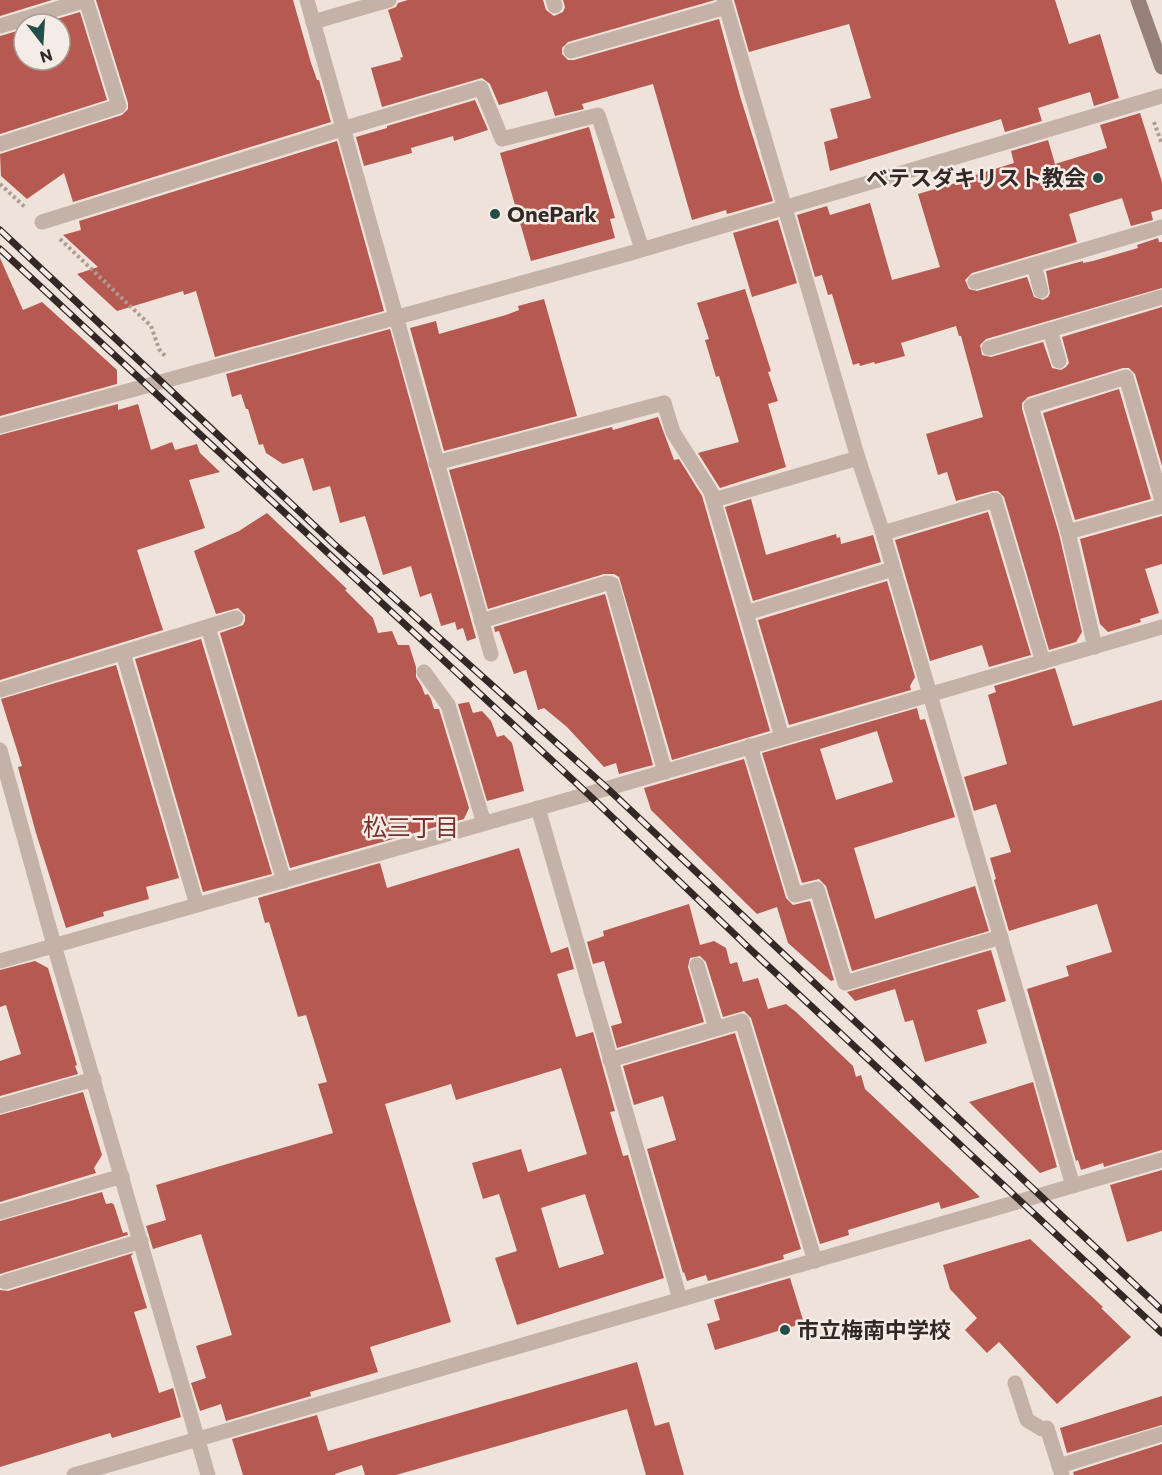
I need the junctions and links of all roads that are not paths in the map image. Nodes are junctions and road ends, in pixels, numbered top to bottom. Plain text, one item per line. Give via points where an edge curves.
1 (86, 0) edge
2 (307, 0) edge
3 (389, 0) edge
4 (1138, 0) edge
5 (725, 4) edge
6 (313, 22) junction
7 (0, 26) edge
8 (571, 51) dead end
9 (1162, 67) edge
10 (1162, 96) edge
11 (342, 129) junction
12 (0, 144) edge
13 (784, 207) junction
14 (42, 222) road end
15 (1162, 227) edge
16 (642, 249) junction
17 (1034, 265) junction
18 (975, 282) dead end
19 (1041, 291) dead end
20 (1162, 297) edge
21 (394, 316) junction
22 (1050, 330) junction
23 (989, 348) dead end
24 (1059, 361) dead end
25 (0, 426) edge
26 (858, 458) junction
27 (436, 463) junction
28 (714, 500) junction
29 (1162, 501) edge
30 (1162, 506) edge
31 (883, 532) junction
32 (1068, 532) junction
33 (893, 569) junction
34 (746, 613) junction
35 (236, 618) dead end
36 (481, 621) junction
37 (208, 627) junction
38 (1162, 627) edge
39 (1095, 647) junction
40 (123, 653) junction
41 (490, 654) dead end
42 (1043, 662) junction
43 (424, 672) dead end
44 (0, 690) edge
45 (930, 695) junction
46 (782, 737) junction
47 (750, 746) junction
48 (0, 750) edge
49 (665, 772) junction
50 (538, 808) junction
51 (484, 823) junction
52 (284, 881) junction
53 (197, 905) junction
54 (1001, 937) junction
55 (54, 945) junction
56 (0, 961) edge
57 (697, 965) dead end
58 (716, 1028) junction
59 (610, 1060) junction
60 (94, 1079) junction
61 (0, 1107) edge
62 (1162, 1160) edge
63 (122, 1176) junction
64 (1073, 1186) junction
65 (0, 1212) edge
66 (141, 1242) junction
67 (814, 1261) junction
68 (5, 1282) dead end
69 (680, 1299) junction
70 (1016, 1383) dead end
71 (1162, 1434) edge
72 (198, 1440) junction
73 (1060, 1470) edge
74 (74, 1475) edge
75 (208, 1475) edge

1 - 7 street
1 - 12 street via 119,106
2 - 6 street
3 - 6 street
4 - 9 street
5 - 8 street
5 - 13 street
6 - 11 street
10 - 13 street
11 - 14 street
11 - 16 street via 481,88 502,139 598,115
11 - 21 street
13 - 16 street
13 - 26 street
15 - 17 street
16 - 21 street
17 - 18 street
17 - 19 street
20 - 22 street
21 - 25 street
21 - 27 street
22 - 23 street
22 - 24 street
26 - 28 street
26 - 31 street
27 - 28 street via 664,403 673,432
27 - 36 street
28 - 34 street
29 - 32 street via 1126,377 1031,406
30 - 32 street
31 - 33 street
31 - 42 street via 995,500
32 - 39 street
33 - 34 street
33 - 45 street
34 - 46 street
35 - 37 street
36 - 41 street
36 - 49 street via 612,584
37 - 40 street
37 - 52 street
38 - 39 street
39 - 42 street
40 - 44 street
40 - 53 street
42 - 45 street
43 - 51 street via 448,705
45 - 46 street
45 - 54 street
46 - 47 street
47 - 49 street
47 - 54 street via 795,895 817,889 845,983
48 - 55 street
49 - 50 street
50 - 51 street
50 - 59 street
51 - 52 street
52 - 53 street
53 - 55 street
54 - 64 street
55 - 56 street
55 - 60 street
57 - 58 street
58 - 59 street
58 - 67 street via 742,1021
59 - 69 street
60 - 61 street
60 - 63 street
62 - 64 street
63 - 65 street
63 - 66 street
64 - 67 street
66 - 68 street
66 - 72 street
67 - 69 street
69 - 72 street
70 - 73 street via 1027,1420 1047,1428
71 - 73 street
72 - 74 street
72 - 75 street

